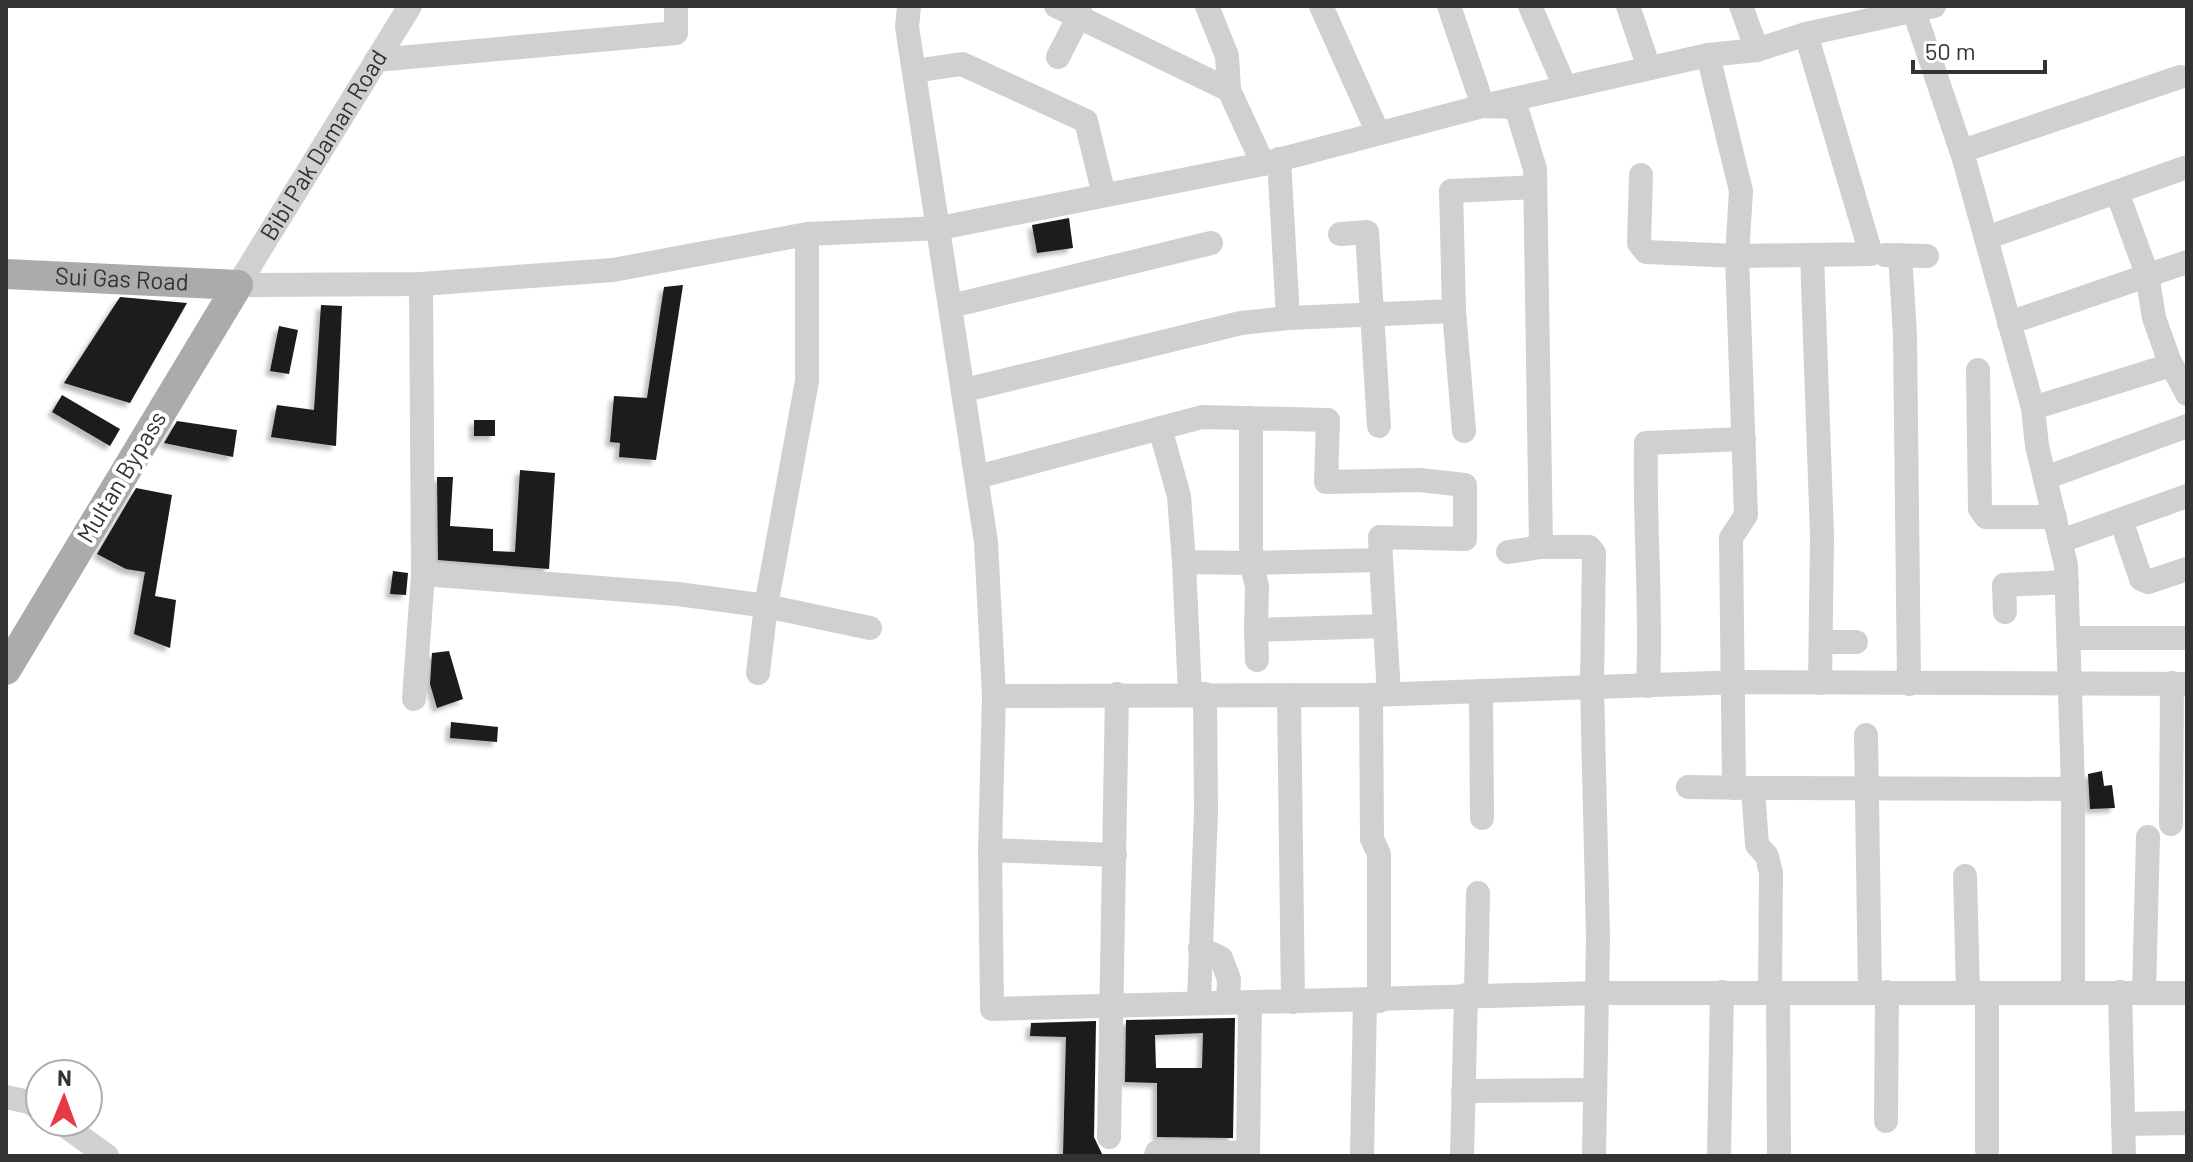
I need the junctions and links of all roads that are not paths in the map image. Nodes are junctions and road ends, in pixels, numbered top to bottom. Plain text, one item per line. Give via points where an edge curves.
1 (410, 6) edge
2 (676, 6) edge
3 (909, 6) edge
4 (1056, 6) edge
5 (1207, 6) edge
6 (1321, 6) edge
7 (1449, 6) edge
8 (1530, 6) edge
9 (1628, 6) edge
10 (1741, 6) edge
11 (1924, 8) edge
12 (1080, 11) edge
13 (1806, 34) junction
14 (1757, 50) junction
15 (1708, 55) junction
16 (1058, 57) dead end
17 (376, 60) junction
18 (1649, 68) junction
19 (914, 71) junction
20 (2180, 77) dead end
21 (1565, 87) junction
22 (1229, 90) junction
23 (1483, 106) junction
24 (1378, 133) junction
25 (1962, 151) junction
26 (1271, 161) junction
27 (2187, 167) edge
28 (1641, 175) dead end
29 (1535, 187) junction
30 (2117, 192) junction
31 (1104, 195) junction
32 (940, 228) junction
33 (807, 234) junction
34 (1340, 234) dead end
35 (1986, 238) junction
36 (1211, 243) dead end
37 (1871, 254) junction
38 (1812, 255) junction
39 (1900, 255) junction
40 (1737, 256) junction
41 (1927, 256) dead end
42 (2187, 262) edge
43 (6, 274) edge
44 (2147, 274) junction
45 (421, 284) junction
46 (238, 285) junction
47 (951, 306) junction
48 (1454, 311) junction
49 (1370, 314) junction
50 (1288, 318) junction
51 (2009, 323) junction
52 (2171, 365) junction
53 (1978, 370) dead end
54 (965, 390) junction
55 (2187, 394) edge
56 (2033, 408) junction
57 (1251, 418) junction
58 (1379, 426) dead end
59 (2187, 426) edge
60 (1160, 428) junction
61 (1464, 431) dead end
62 (1744, 439) junction
63 (977, 477) junction
64 (2045, 478) junction
65 (2187, 496) edge
66 (2055, 517) junction
67 (2121, 520) junction
68 (2061, 541) junction
69 (1541, 547) junction
70 (1508, 552) dead end
71 (1381, 560) junction
72 (1184, 562) junction
73 (1251, 563) junction
74 (2187, 569) edge
75 (423, 574) junction
76 (2067, 582) junction
77 (766, 606) junction
78 (2005, 612) dead end
79 (1385, 626) junction
80 (870, 628) dead end
81 (1256, 630) junction
82 (2070, 638) junction
83 (2187, 638) edge
84 (1821, 642) junction
85 (1856, 642) dead end
86 (1257, 660) dead end
87 (6, 670) edge
88 (758, 673) dead end
89 (1735, 682) junction
90 (2071, 682) junction
91 (1820, 683) junction
92 (1909, 684) junction
93 (2179, 684) edge
94 (1592, 685) junction
95 (1648, 686) junction
96 (1481, 691) junction
97 (1117, 694) junction
98 (1197, 694) junction
99 (1380, 694) junction
100 (1289, 695) junction
101 (994, 696) junction
102 (414, 699) dead end
103 (1866, 735) dead end
104 (1688, 787) dead end
105 (1744, 788) junction
106 (1866, 788) junction
107 (2073, 789) junction
108 (1482, 818) dead end
109 (2171, 824) dead end
110 (2148, 837) dead end
111 (990, 850) junction
112 (1115, 855) junction
113 (1965, 876) dead end
114 (1478, 893) dead end
115 (1200, 948) junction
116 (2073, 991) junction
117 (1722, 992) junction
118 (1774, 992) junction
119 (1879, 992) junction
120 (1977, 992) junction
121 (2132, 992) junction
122 (1597, 993) junction
123 (2187, 993) edge
124 (1471, 995) junction
125 (1372, 1001) junction
126 (1199, 1002) junction
127 (1293, 1002) junction
128 (1239, 1003) junction
129 (1113, 1005) junction
130 (1595, 1090) junction
131 (1463, 1091) junction
132 (1886, 1121) dead end
133 (2187, 1123) edge
134 (2123, 1124) junction
135 (1109, 1137) dead end
136 (82, 1138) edge
137 (1987, 1150) dead end
138 (1248, 1154) edge
139 (107, 1156) edge
140 (1156, 1156) edge
141 (1362, 1156) edge
142 (1462, 1156) edge
143 (1594, 1156) edge
144 (1719, 1156) edge
145 (1779, 1156) edge
146 (2124, 1156) edge

1 - 17 street, Bibi Pak Daman Road
2 - 17 street via 676,33
3 - 19 street
4 - 12 street
5 - 22 street via 1227,56
6 - 24 street
7 - 23 street
8 - 21 street
9 - 18 street
10 - 14 street
11 - 13 street
11 - 25 street
12 - 16 street
12 - 22 street
13 - 14 street
13 - 37 street
14 - 15 street
15 - 18 street
15 - 40 street via 1741,191
17 - 46 street, Bibi Pak Daman Road
18 - 21 street
19 - 31 street via 962,64 1086,121
19 - 32 street
20 - 25 street
21 - 23 street
22 - 26 street
23 - 24 street
23 - 29 street via 1516,107 1535,169
24 - 26 street
25 - 35 street
26 - 31 street
26 - 50 street
27 - 30 street
28 - 40 street via 1639,243 1646,252
29 - 48 street via 1451,191
29 - 69 street
30 - 35 street
30 - 44 street
31 - 32 street
32 - 33 street
32 - 47 street
33 - 45 street via 613,270
33 - 77 street via 807,381
34 - 49 street via 1367,232
35 - 51 street
36 - 47 street
37 - 38 street
37 - 39 street
38 - 40 street
38 - 84 street
39 - 41 street
39 - 92 street
40 - 62 street
42 - 44 street
43 - 46 main road, Sui Gas Road
44 - 51 street
44 - 52 street via 2154,318
45 - 46 street
45 - 75 street
46 - 87 main road, Multan Bypass
47 - 54 street
48 - 49 street
48 - 61 street
49 - 50 street
49 - 58 street
50 - 54 street via 1241,323
51 - 56 street
52 - 55 street
52 - 56 street
53 - 66 street via 1980,509 1986,517
54 - 63 street
56 - 64 street
57 - 60 street via 1202,417
57 - 71 street via 1328,420 1326,482 1419,480 1465,485 1465,539 1380,537
57 - 73 street
59 - 64 street
60 - 63 street
60 - 72 street via 1179,496
62 - 89 street via 1746,515 1731,538
62 - 95 street via 1646,443
63 - 101 street
64 - 66 street
65 - 67 street
66 - 68 street
67 - 68 street
67 - 74 street via 2141,579 2148,582
68 - 76 street
69 - 70 street
69 - 94 street via 1589,547 1594,553
71 - 73 street
71 - 79 street
72 - 73 street
72 - 98 street
73 - 81 street via 1257,586
75 - 77 street
75 - 102 street
76 - 78 street via 2004,585
76 - 82 street
77 - 80 street
77 - 88 street
79 - 81 street
79 - 99 street
81 - 86 street
82 - 83 street
82 - 90 street
84 - 85 street
84 - 91 street
89 - 91 street
89 - 95 street
89 - 105 street
90 - 92 street
90 - 93 street
90 - 107 street
91 - 92 street
93 - 109 street
94 - 95 street
94 - 96 street
94 - 122 street
96 - 99 street
96 - 108 street
97 - 98 street
97 - 101 street
97 - 112 street
98 - 100 street
98 - 115 street via 1206,810
99 - 100 street
99 - 125 street via 1372,839 1379,854
100 - 127 street
101 - 111 street
103 - 106 street
104 - 105 street
105 - 106 street
105 - 118 street via 1757,845 1767,856 1771,873
106 - 107 street
106 - 119 street
107 - 116 street
110 - 121 street
111 - 112 street
111 - 129 street via 992,1009
112 - 129 street
113 - 120 street
114 - 124 street
115 - 126 street
115 - 128 street via 1221,958
116 - 120 street
116 - 121 street
117 - 118 street
117 - 122 street
117 - 144 street
118 - 119 street
118 - 145 street
119 - 120 street
119 - 132 street
120 - 137 street
121 - 123 street
121 - 134 street
122 - 124 street
122 - 130 street
124 - 125 street
124 - 131 street
125 - 127 street
125 - 141 street
126 - 128 street
126 - 129 street
127 - 128 street
128 - 138 street
129 - 135 street
130 - 131 street
130 - 143 street
131 - 142 street
133 - 134 street
134 - 146 street
136 - 139 street
138 - 140 street

